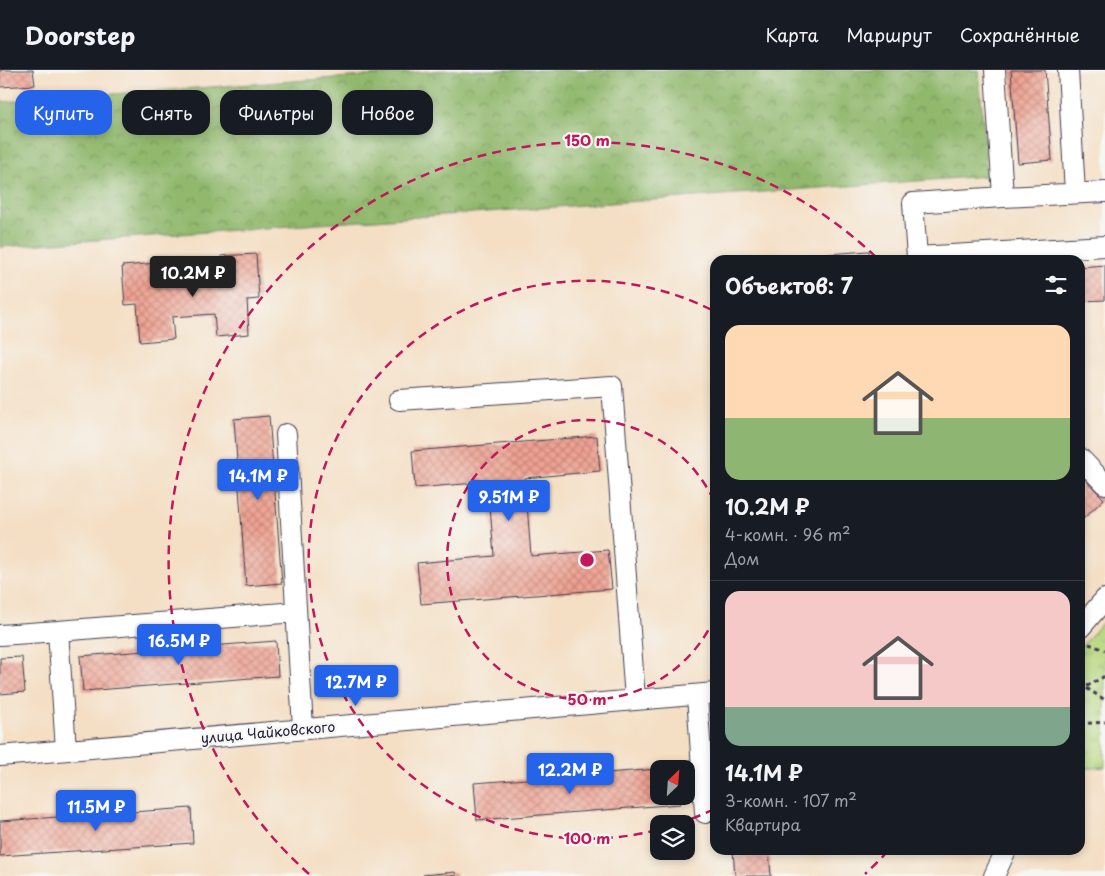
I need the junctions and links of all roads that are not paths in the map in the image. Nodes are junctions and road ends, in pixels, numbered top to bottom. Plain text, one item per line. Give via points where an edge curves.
1 (995, 70) edge
2 (1068, 70) edge
3 (1105, 192) edge
4 (1075, 193) junction
5 (1002, 197) junction
6 (1105, 246) edge
7 (917, 255) edge
8 (951, 255) edge
9 (399, 400) dead end
10 (286, 434) dead end
11 (1085, 463) edge
12 (1105, 484) edge
13 (1105, 599) edge
14 (296, 612) junction
15 (1085, 630) edge
16 (58, 631) junction
17 (0, 635) edge
18 (706, 694) edge
19 (635, 699) junction
20 (304, 729) junction
21 (66, 750) junction
22 (0, 756) edge
23 (706, 813) dead end
24 (1004, 855) edge
25 (994, 876) edge

1 - 5 street
2 - 4 street
3 - 4 street
4 - 5 street
5 - 7 street via 913,202
6 - 8 street
9 - 19 street via 612,386
10 - 14 street
11 - 12 street
13 - 15 street
14 - 16 street
14 - 20 street
16 - 17 street
16 - 21 street
18 - 19 street, улица Чайковского
18 - 23 street
19 - 20 street, улица Чайковского
20 - 21 street, улица Чайковского
21 - 22 street, улица Чайковского
24 - 25 street

